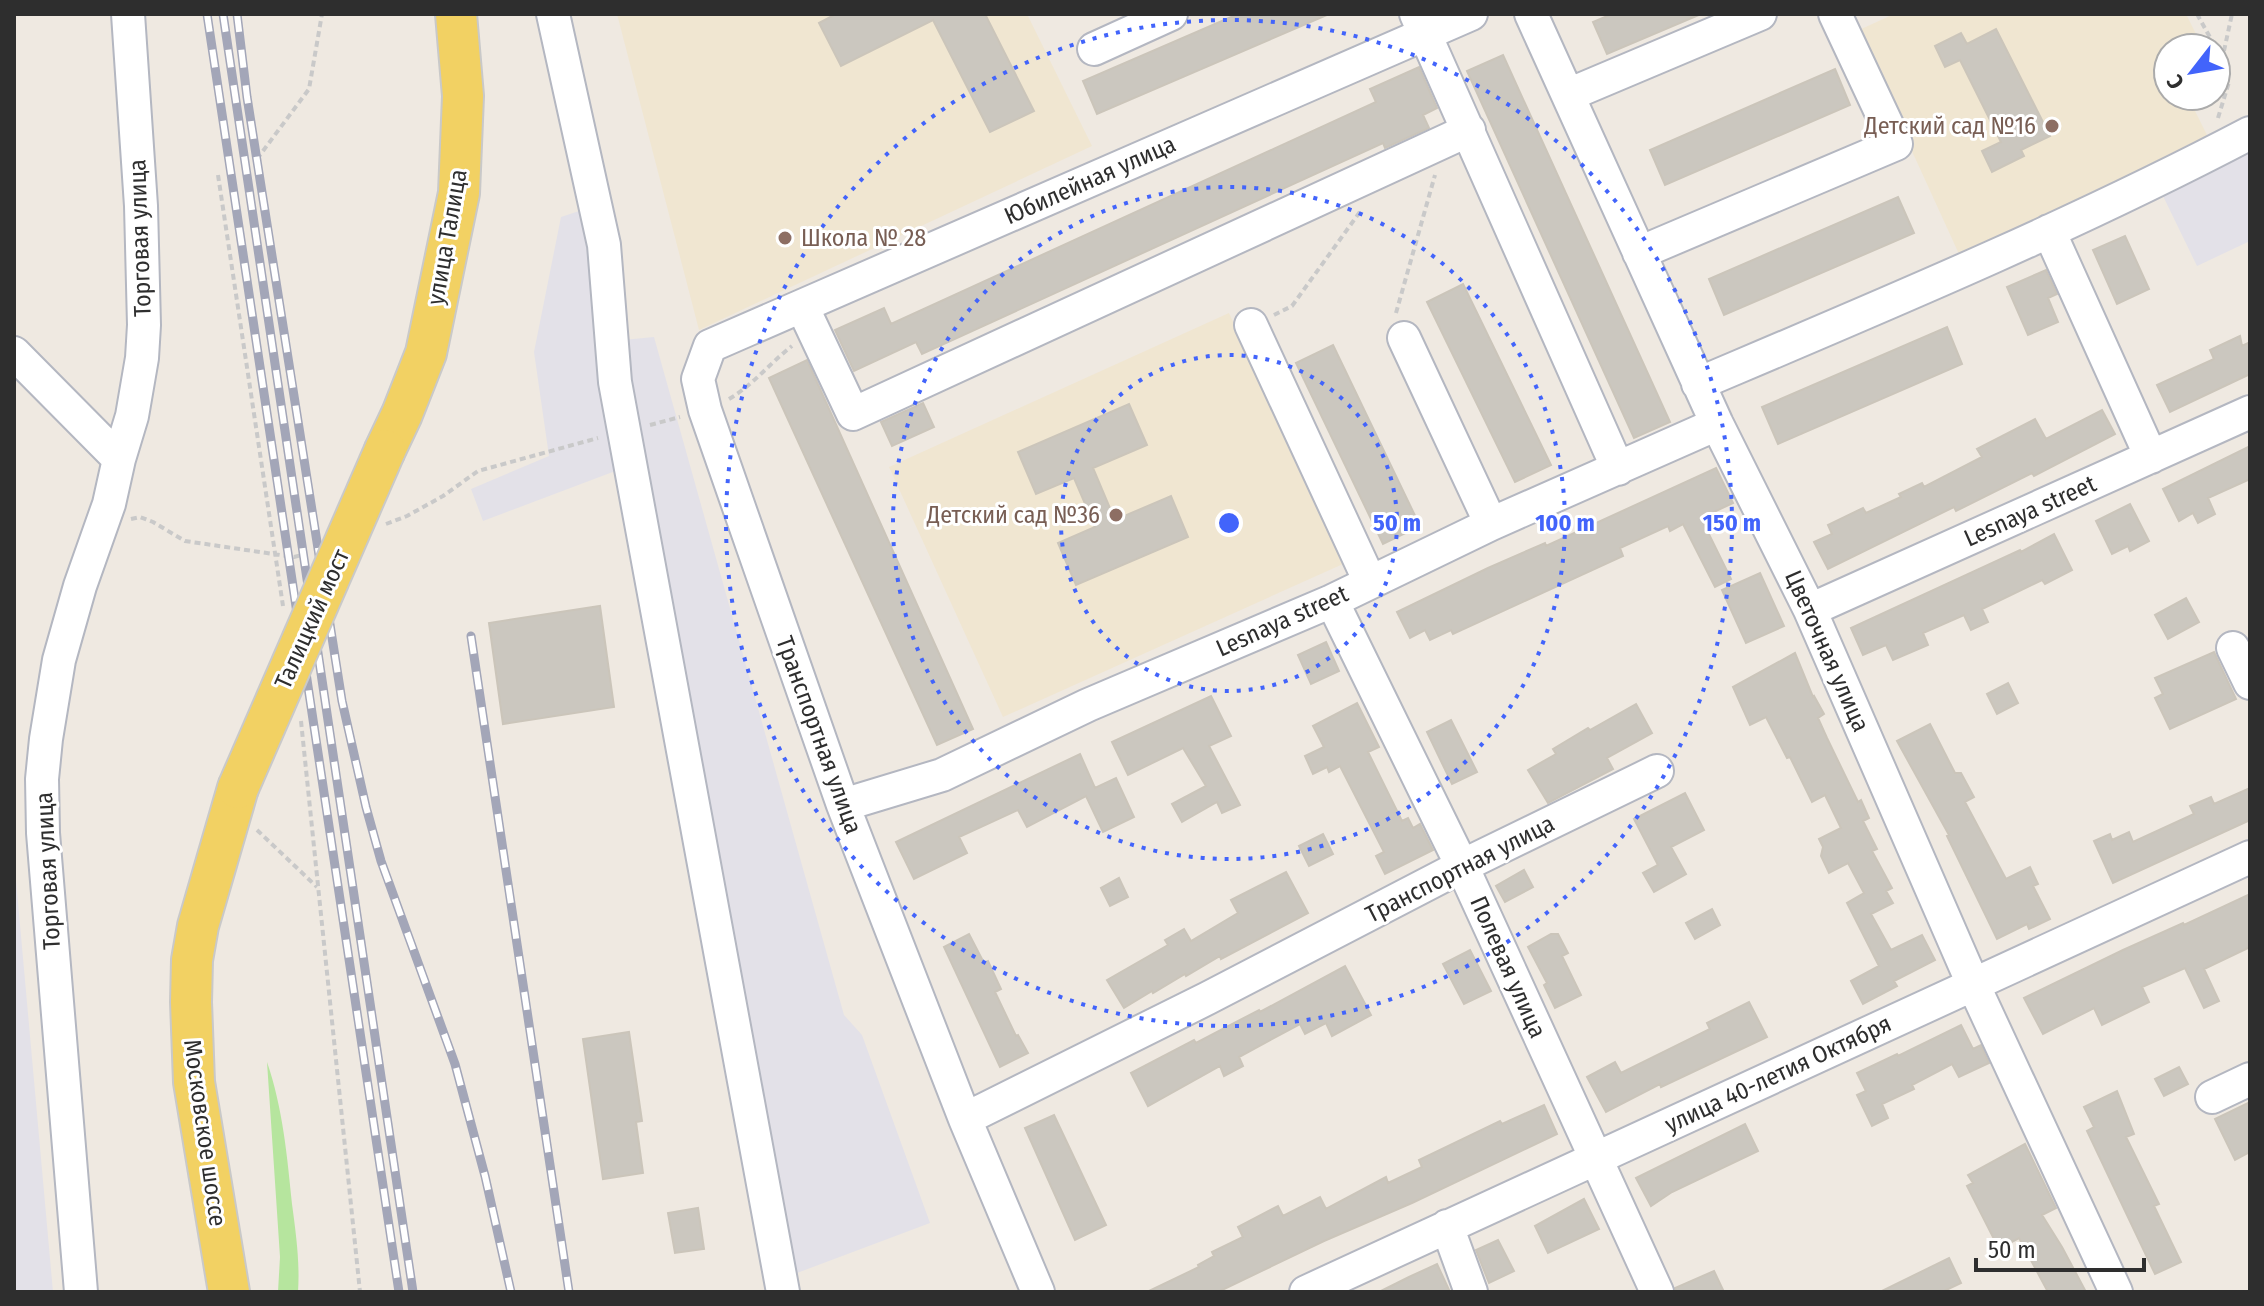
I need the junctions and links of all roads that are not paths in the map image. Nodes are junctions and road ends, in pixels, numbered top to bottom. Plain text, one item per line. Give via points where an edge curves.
1 (128, 14) edge
2 (456, 14) edge
3 (553, 14) edge
4 (1171, 14) edge
5 (1471, 14) edge
6 (1531, 14) edge
7 (1760, 14) edge
8 (1835, 14) edge
9 (1421, 23) edge
10 (1094, 49) dead end
11 (1568, 95) junction
12 (2250, 133) edge
13 (1457, 136) junction
14 (2049, 231) junction
15 (1639, 253) junction
16 (807, 317) junction
17 (1251, 325) road end
18 (1404, 338) road end
19 (710, 346) joint
20 (14, 353) edge
21 (1698, 384) junction
22 (2250, 412) edge
23 (1717, 424) junction
24 (385, 450) joint
25 (2151, 457) junction
26 (119, 459) junction
27 (1618, 469) junction
28 (1491, 524) junction
29 (1370, 582) junction
30 (1332, 601) junction
31 (1810, 610) junction
32 (2233, 648) dead end
33 (2250, 683) edge
34 (1657, 771) dead end
35 (843, 805) junction
36 (244, 806) joint
37 (2250, 857) edge
38 (1462, 866) junction
39 (1973, 984) junction
40 (2250, 1079) edge
41 (2212, 1097) dead end
42 (965, 1119) junction
43 (1594, 1158) junction
44 (1447, 1226) junction
45 (81, 1292) edge
46 (229, 1292) edge
47 (783, 1292) edge
48 (1038, 1292) edge
49 (1306, 1292) edge
50 (1471, 1292) edge
51 (1657, 1292) edge
52 (2116, 1292) edge

1 - 26 street, Торговая улица via 144,325 132,416
2 - 24 main road, улица Талица via 463,96 459,193 426,353
3 - 47 street via 604,245 615,382
4 - 10 street
5 - 9 street, Юбилейная улица
6 - 11 street, Цветочная улица
7 - 11 street
8 - 15 street via 1896,144
9 - 13 street
9 - 16 street, Юбилейная улица
11 - 15 street, Цветочная улица
12 - 14 street
13 - 16 street via 853,414
13 - 27 street
14 - 21 street
14 - 25 street
15 - 21 street, Цветочная улица
16 - 19 street, Юбилейная улица
17 - 29 street
18 - 28 street
19 - 35 street, Транспортная улица via 698,379 705,410
20 - 26 street
21 - 23 street, Цветочная улица
22 - 25 street, Lesnaya street
23 - 27 street, Lesnaya street
23 - 31 street, Цветочная улица
24 - 36 main road, Талицкий мост, bridge
25 - 31 street, Lesnaya street
26 - 45 street, Торговая улица via 59,660 42,779
27 - 28 street, Lesnaya street
28 - 29 street, Lesnaya street
29 - 30 street, Lesnaya street
30 - 35 street, Lesnaya street via 1088,705 942,775
30 - 38 street, Полевая улица
31 - 39 street, Цветочная улица
32 - 33 street
34 - 38 street, Транспортная улица
35 - 42 street, Транспортная улица
36 - 46 main road, Московское шоссе via 198,926 192,960 194,1082
37 - 39 street, улица 40-летия Октября
38 - 42 street, Транспортная улица
38 - 43 street, Полевая улица
39 - 43 street, улица 40-летия Октября
39 - 52 street, Цветочная улица
40 - 41 street
42 - 48 street, Транспортная улица
43 - 44 street, улица 40-летия Октября
43 - 51 street, Полевая улица
44 - 49 street, улица 40-летия Октября
44 - 50 street

